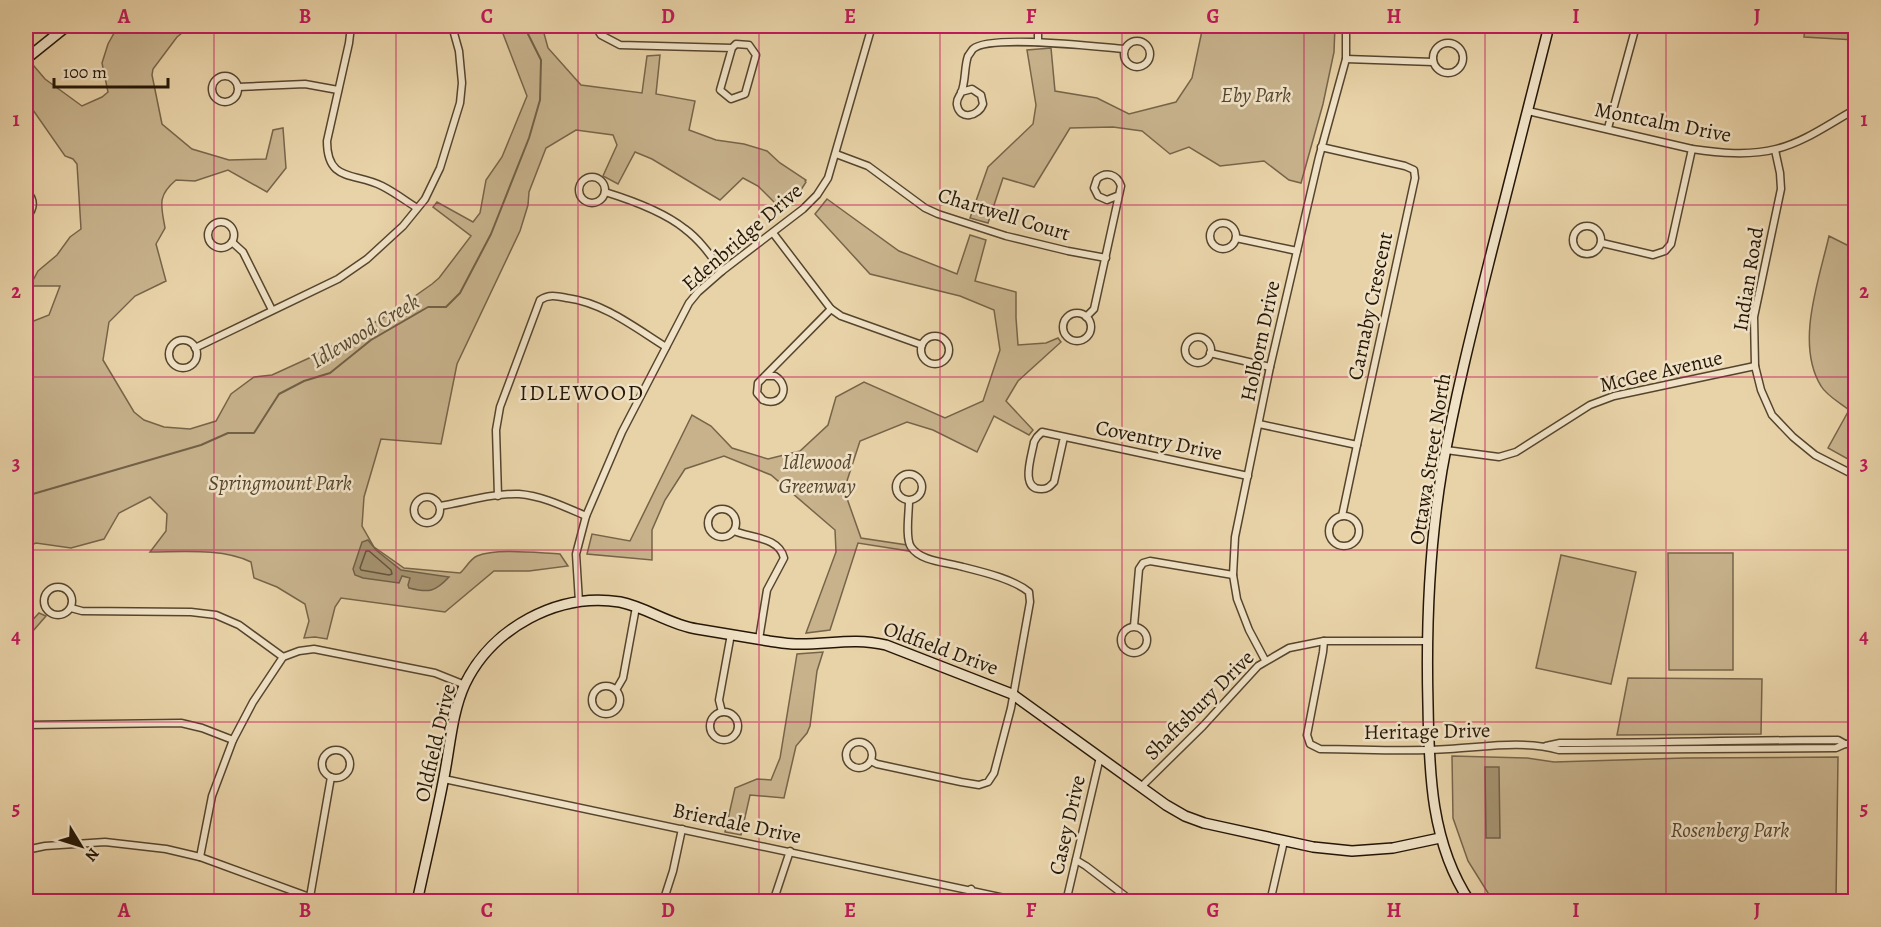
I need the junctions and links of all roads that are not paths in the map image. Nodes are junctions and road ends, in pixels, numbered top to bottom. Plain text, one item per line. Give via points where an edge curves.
1 (67, 26) edge
2 (351, 26) edge
3 (452, 26) edge
4 (595, 26) edge
5 (872, 26) edge
6 (1038, 26) edge
7 (1346, 26) edge
8 (1549, 26) edge
9 (1636, 26) edge
10 (1038, 42) junction
11 (732, 48) junction
12 (1124, 49) junction
13 (26, 58) edge
14 (1346, 59) junction
15 (1433, 62) junction
16 (238, 87) junction
17 (338, 90) junction
18 (961, 92) junction
19 (1856, 109) edge
20 (1528, 111) junction
21 (1608, 128) junction
22 (1321, 147) junction
23 (1692, 149) junction
24 (1775, 150) junction
25 (836, 154) junction
26 (26, 191) edge
27 (605, 192) junction
28 (1117, 196) junction
29 (417, 208) junction
30 (26, 217) edge
31 (773, 233) junction
32 (1236, 238) junction
33 (232, 242) junction
34 (1602, 243) junction
35 (1297, 251) junction
36 (1106, 258) junction
37 (722, 271) junction
38 (831, 309) junction
39 (272, 310) junction
40 (1086, 317) junction
41 (922, 345) junction
42 (666, 347) junction
43 (195, 348) junction
44 (1210, 353) junction
45 (1755, 366) junction
46 (1270, 367) junction
47 (765, 376) junction
48 (1259, 424) junction
49 (1064, 437) junction
50 (1357, 445) junction
51 (1446, 450) junction
52 (1248, 476) junction
53 (1856, 476) edge
54 (498, 496) junction
55 (909, 501) junction
56 (440, 506) junction
57 (586, 516) junction
58 (1342, 516) junction
59 (735, 531) junction
60 (1233, 575) junction
61 (579, 602) junction
62 (636, 607) junction
63 (71, 608) junction
64 (1134, 626) junction
65 (731, 634) junction
66 (759, 639) junction
67 (1324, 641) junction
68 (1427, 641) junction
69 (284, 657) junction
70 (1265, 660) junction
71 (465, 685) junction
72 (616, 690) junction
73 (1012, 694) junction
74 (722, 712) junction
75 (26, 725) edge
76 (233, 740) junction
77 (1767, 740) junction
78 (1845, 744) junction
79 (1856, 744) edge
80 (1674, 746) junction
81 (1768, 748) junction
82 (1428, 750) junction
83 (1101, 756) junction
84 (871, 761) junction
85 (331, 777) junction
86 (444, 779) junction
87 (1141, 787) junction
88 (682, 829) junction
89 (1440, 837) junction
90 (1284, 841) junction
91 (26, 850) edge
92 (790, 851) junction
93 (200, 857) junction
94 (1076, 860) junction
95 (971, 889) junction
96 (310, 897) junction
97 (323, 902) edge
98 (417, 902) edge
99 (534, 902) edge
100 (540, 902) edge
101 (663, 902) edge
102 (773, 902) edge
103 (968, 902) edge
104 (1024, 902) edge
105 (1066, 902) edge
106 (1133, 902) edge
107 (1270, 902) edge
108 (1470, 902) edge

1 - 13 street
2 - 17 street
3 - 29 street via 459,51 460,103 441,168
4 - 11 street via 601,35 620,45
5 - 25 street, Edenbridge Drive
6 - 10 street
7 - 14 street, Holborn Drive
8 - 20 street, Ottawa Street North
9 - 21 street
10 - 12 street
10 - 18 street via 980,44 968,56
11 - 11 street via 720,90 731,99 745,94 756,55 749,45 736,44
12 - 12 street via 1125,60 1131,66 1140,67 1148,61 1149,50 1143,42 1133,41
14 - 15 street
14 - 22 street, Holborn Drive
15 - 15 street via 1439,70 1453,72 1460,66 1462,55 1455,45 1443,44 1434,52
16 - 16 street via 232,78 224,76 214,81 211,91 216,99 225,102 234,99
16 - 17 street via 305,84
17 - 29 street via 327,141 330,162 345,176 380,185
18 - 18 street via 958,109 967,115 978,113 983,104 981,95 972,90
19 - 24 street, Montcalm Drive
20 - 21 street, Montcalm Drive
20 - 51 street, Ottawa Street North via 1458,387
21 - 23 street, Montcalm Drive
22 - 35 street, Holborn Drive
22 - 50 street, Carnaby Crescent via 1405,166 1414,170 1415,178
23 - 24 street, Montcalm Drive via 1738,153
23 - 34 street via 1671,244 1665,251 1653,255
24 - 45 street, Indian Road via 1781,189 1754,317
25 - 31 street, Edenbridge Drive via 817,195
25 - 36 street, Chartwell Court via 868,166 938,214 1006,236
26 - 30 street via 33,205
27 - 27 street via 603,183 594,176 583,179 578,189 581,198 591,203 600,200
27 - 37 street via 670,218 695,237
28 - 28 street via 1121,186 1117,177 1105,174 1097,179 1094,188 1098,196 1107,200
28 - 36 street
29 - 39 street via 367,259 338,279
31 - 37 street, Edenbridge Drive
31 - 38 street
32 - 32 street via 1233,227 1225,222 1215,224 1210,232 1211,242 1218,248 1231,246
32 - 35 street
33 - 33 street via 231,225 217,222 209,229 208,239 215,247 225,248
33 - 39 street via 243,252
34 - 34 street via 1601,234 1593,227 1585,226 1574,235 1574,246 1584,254 1596,252
35 - 46 street, Holborn Drive
36 - 40 street via 1094,309
37 - 42 street, Edenbridge Drive via 689,303
38 - 41 street
38 - 47 street
39 - 43 street
40 - 40 street via 1077,314 1066,318 1063,325 1069,339 1079,341 1088,336 1091,327
41 - 41 street via 933,336 942,338 948,343 949,353 942,362 931,363 923,357
42 - 54 street via 590,303 552,296 540,300 500,407 496,437
42 - 57 street, Edenbridge Drive via 622,432
43 - 43 street via 188,341 175,342 169,351 171,362 179,368 190,366 196,356
44 - 44 street via 1209,344 1202,337 1191,338 1185,346 1186,356 1192,362 1203,362
44 - 46 street
45 - 51 street, McGee Avenue via 1614,396 1590,405 1516,452 1499,457
45 - 53 street, Indian Road via 1772,415 1815,454
46 - 48 street, Holborn Drive
47 - 47 street via 775,376 783,383 777,401 767,402 757,393 758,383
48 - 50 street
48 - 52 street, Holborn Drive
49 - 49 street, Coventry Drive via 1042,432 1037,437 1030,485 1043,490 1054,482
49 - 52 street, Coventry Drive
50 - 58 street
51 - 68 street, Ottawa Street North via 1432,553
52 - 60 street, Holborn Drive via 1235,537
54 - 56 street
54 - 57 street via 538,497
55 - 55 street via 918,497 923,487 919,478 910,473 896,483 899,496
55 - 73 street via 908,540 922,557 1020,585 1029,592
56 - 56 street via 434,499 422,498 414,506 414,516 421,523 432,523 440,516
57 - 61 street, Edenbridge Drive via 576,554
58 - 58 street via 1329,529 1332,541 1343,546 1356,540 1359,528 1354,519
59 - 59 street via 736,519 730,511 719,510 710,517 709,528 714,535 726,537
59 - 66 street via 773,542 784,558 767,590
60 - 64 street via 1143,563 1139,569
60 - 70 street, Holborn Drive via 1241,609
61 - 62 street, Oldfield Drive via 620,602
61 - 71 street, Oldfield Drive via 558,606 518,624 489,647
62 - 65 street, Oldfield Drive via 688,627
62 - 72 street via 622,678
63 - 63 street via 61,615 51,614 44,603 46,593 55,587 65,589 72,599
63 - 69 street via 216,615 240,625
64 - 64 street via 1125,630 1121,640 1125,650 1135,653 1143,650 1148,640 1144,631
65 - 66 street, Oldfield Drive
65 - 74 street via 718,700
66 - 73 street, Oldfield Drive via 794,645 852,640 886,645
67 - 68 street, Shaftsbury Drive
67 - 70 street, Shaftsbury Drive via 1290,648
67 - 82 street, Heritage Drive via 1308,735 1310,744 1320,749
68 - 82 street, Ottawa Street North
69 - 71 street via 314,649 435,673
69 - 76 street
70 - 87 street, Shaftsbury Drive
71 - 86 street, Oldfield Drive
72 - 72 street via 607,686 597,689 592,701 596,710 610,714 617,709 620,699
73 - 83 street, Oldfield Drive
73 - 84 street via 994,773 988,782 961,782
74 - 74 street via 712,719 710,728 716,737 726,739 736,732 737,723 729,713
75 - 76 street via 181,723
76 - 93 street via 212,796
77 - 78 street, Heritage Drive via 1838,740
77 - 80 street, Heritage Drive
77 - 81 street
78 - 79 street, Heritage Drive
78 - 81 street, Heritage Drive via 1836,748
80 - 81 street, Heritage Drive
80 - 82 street, Heritage Drive via 1559,750 1546,746 1484,745
82 - 89 street, Ottawa Street North
83 - 87 street, Oldfield Drive
83 - 94 street, Casey Drive
84 - 84 street via 872,752 867,744 856,742 848,747 845,755 854,768 865,767
85 - 85 street via 344,775 349,768 348,758 340,751 330,752 323,760 324,771
85 - 96 street
86 - 88 street, Brierdale Drive
86 - 98 street, Oldfield Drive
87 - 90 street, Oldfield Drive via 1185,816
88 - 92 street, Brierdale Drive
88 - 101 street
89 - 90 street, Oldfield Drive via 1393,848 1352,851
89 - 108 street, Ottawa Street North
90 - 107 street
91 - 93 street via 105,842
92 - 95 street, Brierdale Drive
92 - 102 street
93 - 96 street
94 - 105 street, Casey Drive
94 - 106 street
95 - 103 street
95 - 104 street, Brierdale Drive
96 - 97 street
99 - 100 street

